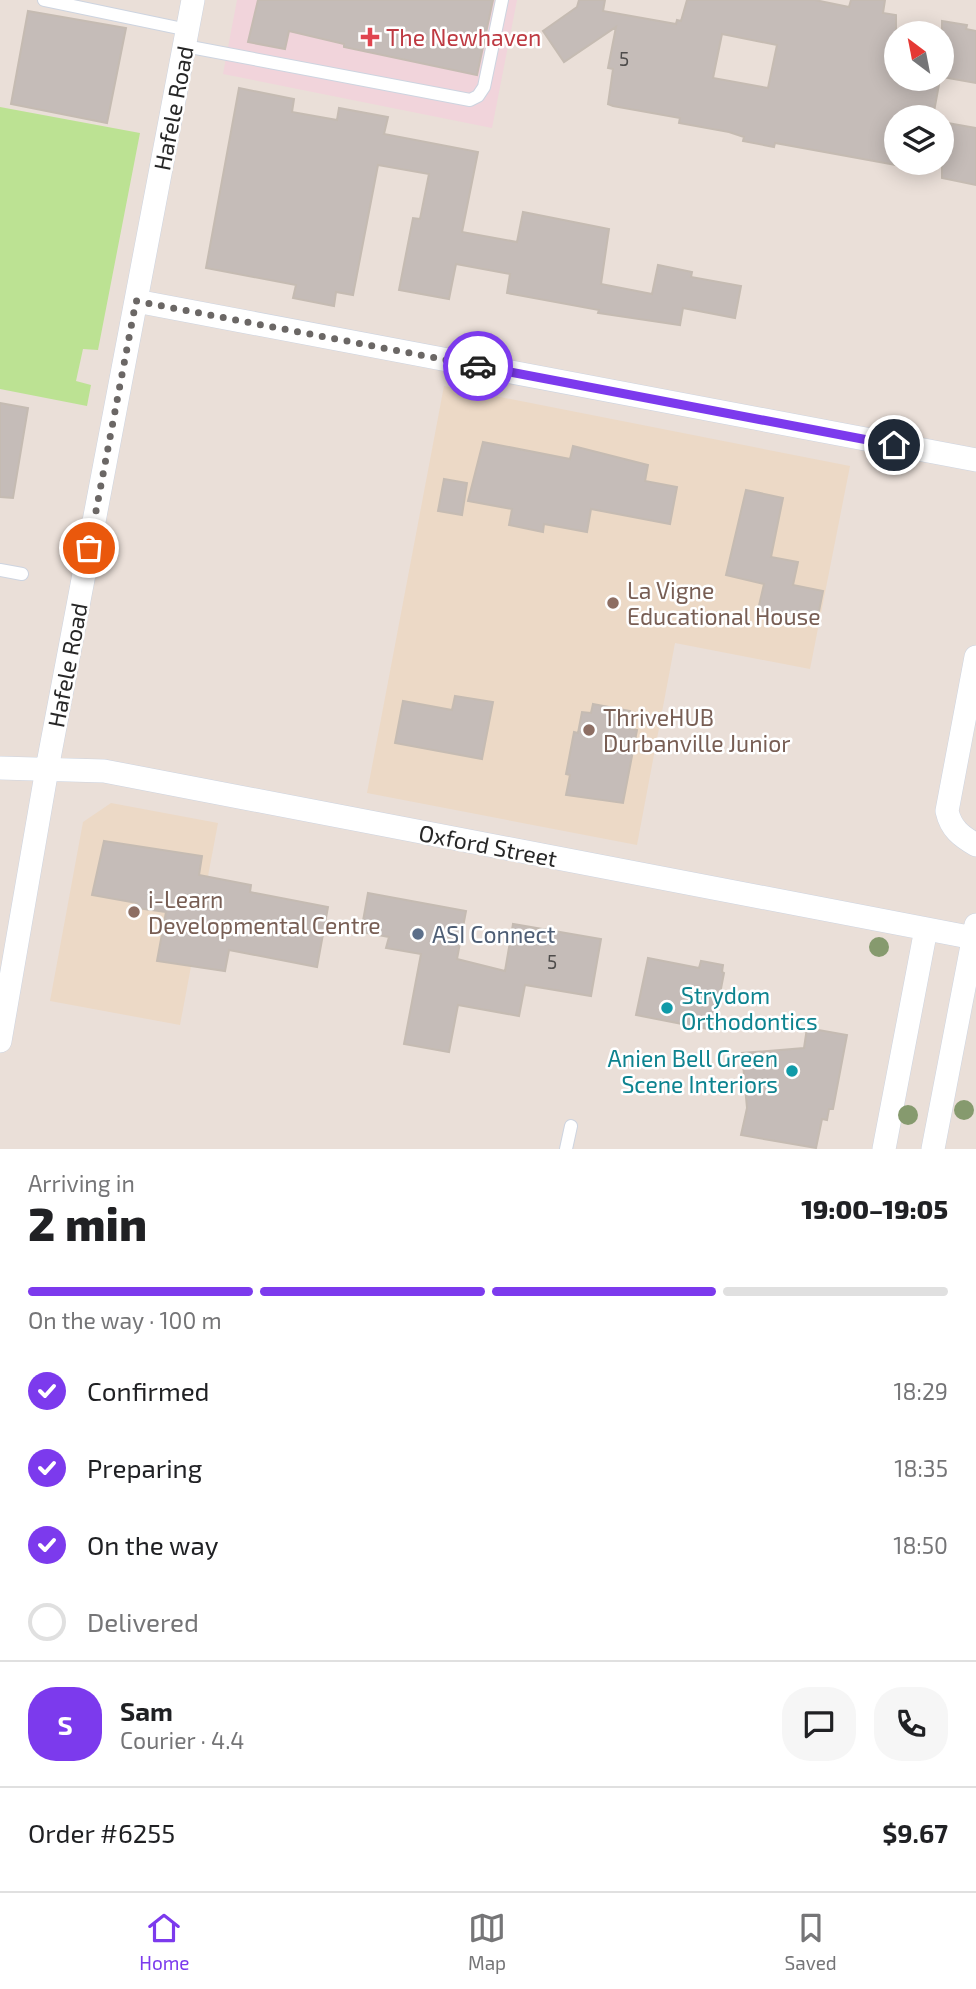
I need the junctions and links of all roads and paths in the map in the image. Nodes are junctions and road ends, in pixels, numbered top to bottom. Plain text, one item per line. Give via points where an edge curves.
1 (44, 0) edge
2 (193, 0) edge
3 (502, 0) edge
4 (186, 38) junction
5 (136, 301) junction
6 (976, 460) edge
7 (0, 570) edge
8 (22, 574) dead end
9 (976, 657) edge
10 (0, 768) edge
11 (47, 769) junction
12 (976, 845) edge
13 (926, 929) junction
14 (975, 931) edge
15 (0, 1041) edge
16 (571, 1126) dead end
17 (566, 1149) edge
18 (884, 1149) edge
19 (933, 1149) edge

1 - 4 lane
2 - 4 street, Hafele Road
3 - 4 lane via 484,87 470,100
4 - 5 street, Hafele Road
5 - 6 street
5 - 11 street, Hafele Road
7 - 8 lane
9 - 12 street via 947,811 957,832
10 - 11 street, Oxford Street
11 - 13 street, Oxford Street via 104,771
11 - 15 street, Hafele Road
13 - 14 street, Oxford Street
13 - 18 street
14 - 19 street
16 - 17 lane

